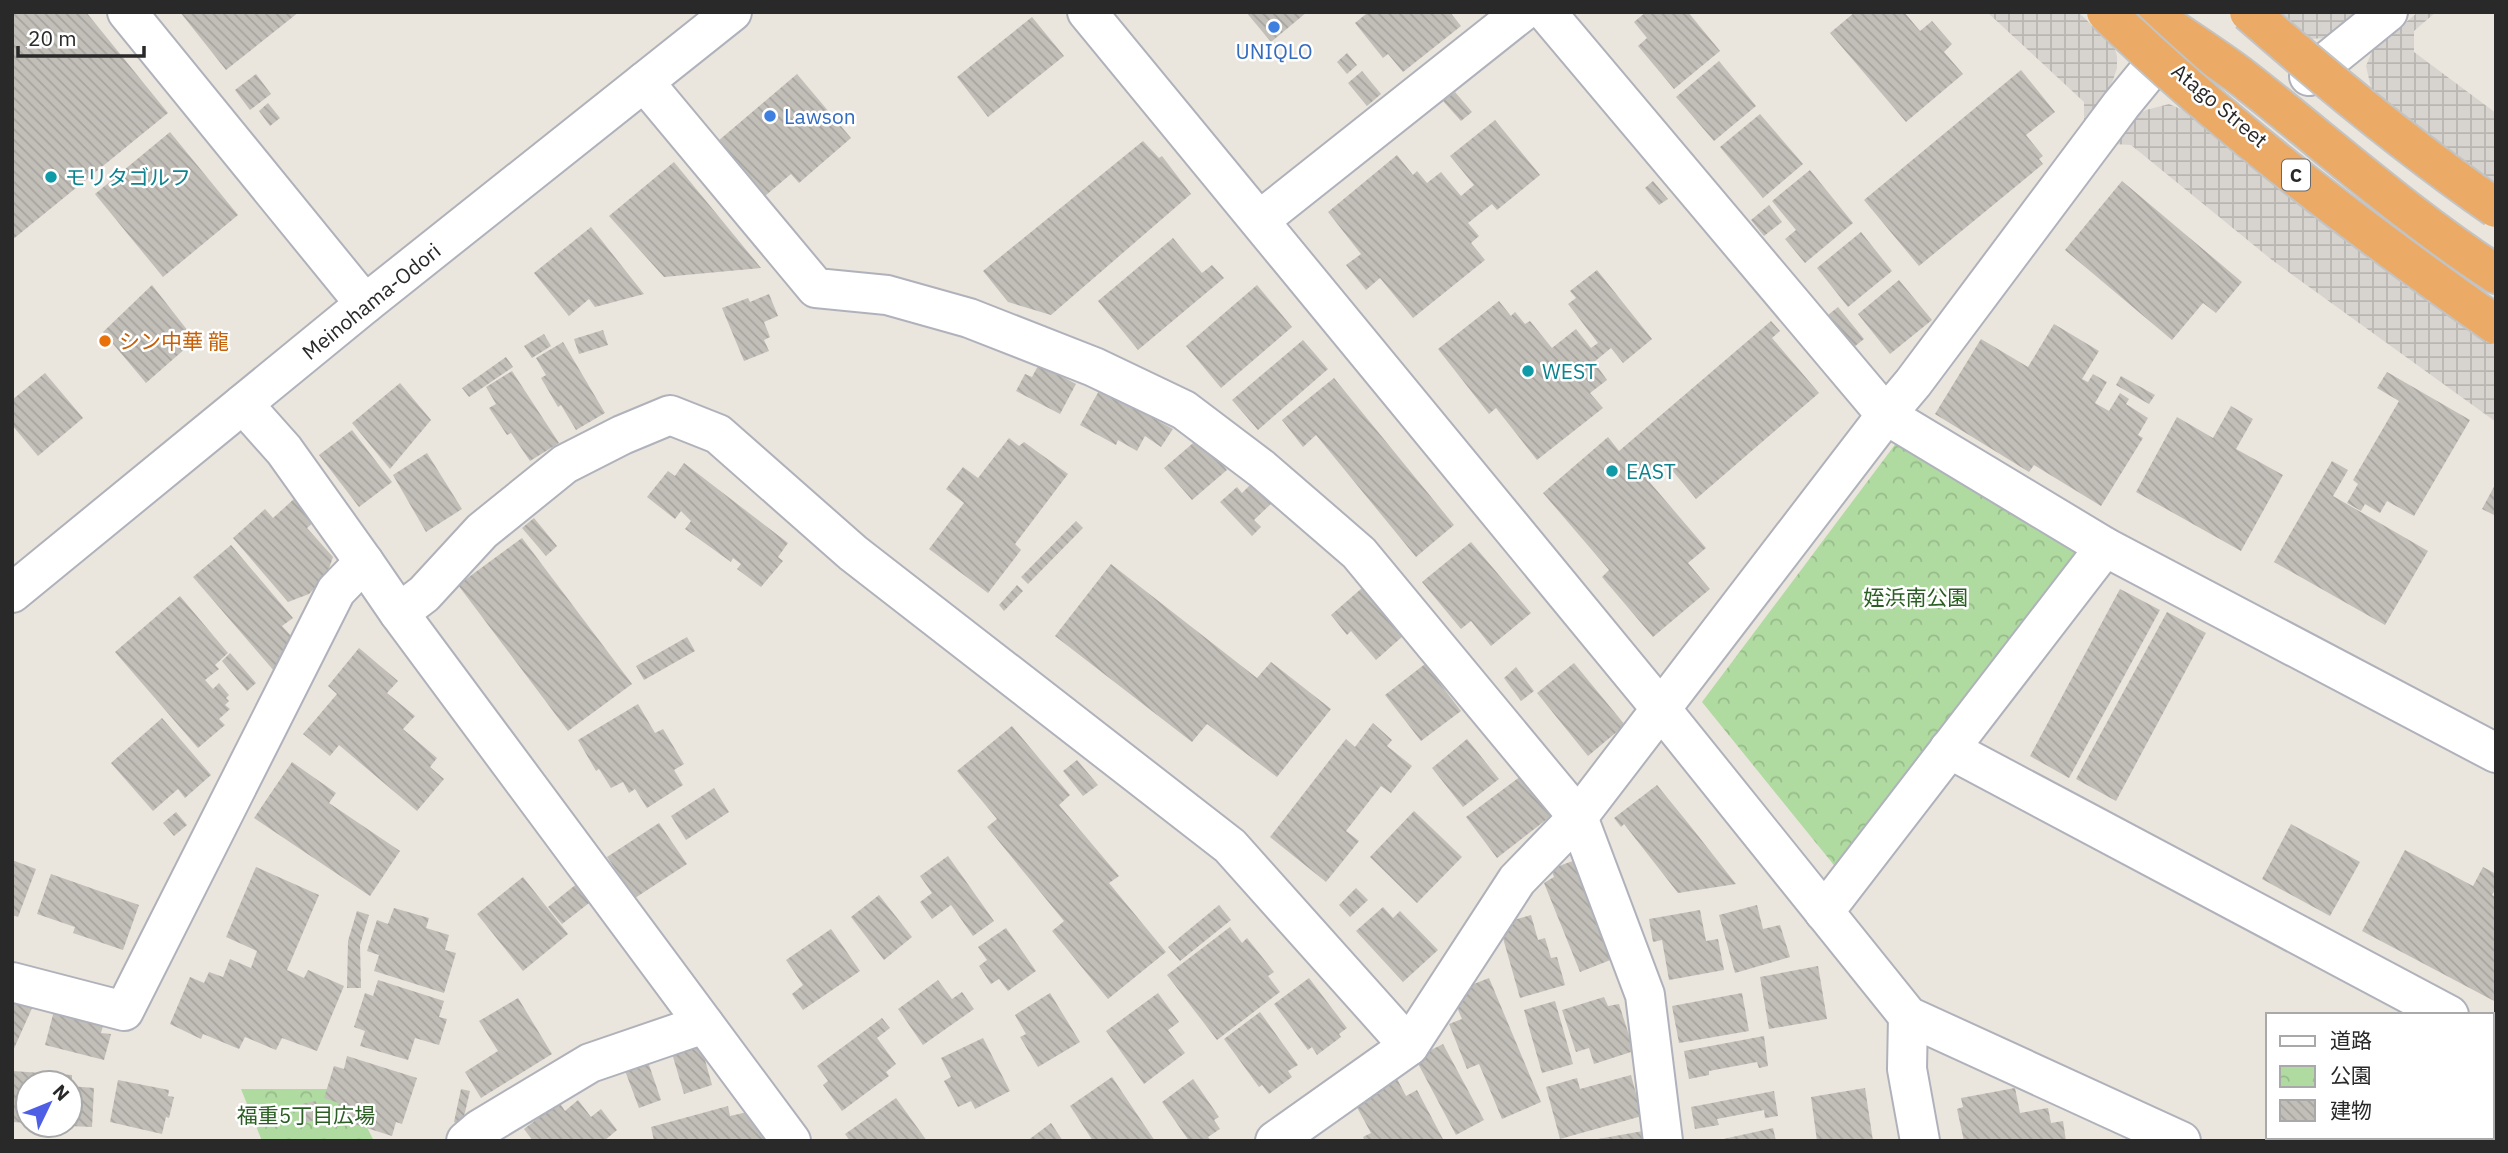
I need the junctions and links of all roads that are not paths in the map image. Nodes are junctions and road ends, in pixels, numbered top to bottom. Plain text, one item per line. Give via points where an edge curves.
1 (127, 12) edge
2 (732, 12) edge
3 (1087, 12) edge
4 (1522, 12) edge
5 (1546, 12) edge
6 (2106, 12) edge
7 (2115, 12) edge
8 (2148, 12) edge
9 (2233, 12) edge
10 (2249, 12) edge
11 (2388, 12) edge
12 (2162, 55) junction
13 (2309, 76) junction
14 (644, 82) junction
15 (2496, 208) edge
16 (2496, 217) edge
17 (1260, 220) junction
18 (2488, 269) edge
19 (2458, 295) junction
20 (365, 304) junction
21 (2496, 323) edge
22 (243, 404) junction
23 (1886, 415) junction
24 (2105, 547) junction
25 (364, 562) junction
26 (12, 593) edge
27 (399, 613) junction
28 (1661, 709) junction
29 (1949, 749) junction
30 (2496, 753) edge
31 (1578, 817) junction
32 (1824, 912) junction
33 (12, 982) edge
34 (2445, 1013) edge
35 (1908, 1016) junction
36 (704, 1024) junction
37 (1409, 1045) junction
38 (466, 1141) edge
39 (791, 1141) edge
40 (1275, 1141) edge
41 (1664, 1141) edge
42 (1920, 1141) edge
43 (2181, 1141) edge

1 - 20 street
2 - 14 street, Meinohama-Odori
3 - 17 street
4 - 17 street
5 - 23 street
6 - 21 highway, C, bridge via 2248,138 2399,256
7 - 12 street, Atago Street
8 - 18 highway via 2244,79
9 - 13 street
10 - 15 highway, bridge via 2325,78
11 - 13 street
12 - 19 street, Atago Street via 2328,195
12 - 23 street
13 - 16 street
14 - 20 street, Meinohama-Odori
14 - 31 street via 816,288 887,295 969,318 1094,367 1184,410 1262,469 1359,553
17 - 28 street
18 - 19 highway
19 - 21 street, Atago Street
20 - 22 street, Meinohama-Odori
22 - 25 street via 284,450
22 - 26 street, Meinohama-Odori
23 - 24 street
23 - 28 street
24 - 29 street
24 - 30 street
25 - 27 street
25 - 33 street via 336,591 124,1011
27 - 36 street
27 - 37 street via 424,594 482,531 565,464 670,415 718,434 853,553 1230,846
28 - 31 street
28 - 32 street
29 - 32 street
29 - 34 street
31 - 37 street via 1517,880
31 - 41 street via 1645,995
32 - 35 street
35 - 42 street via 1907,1069
35 - 43 street
36 - 38 street via 590,1063
36 - 39 street
37 - 40 street

